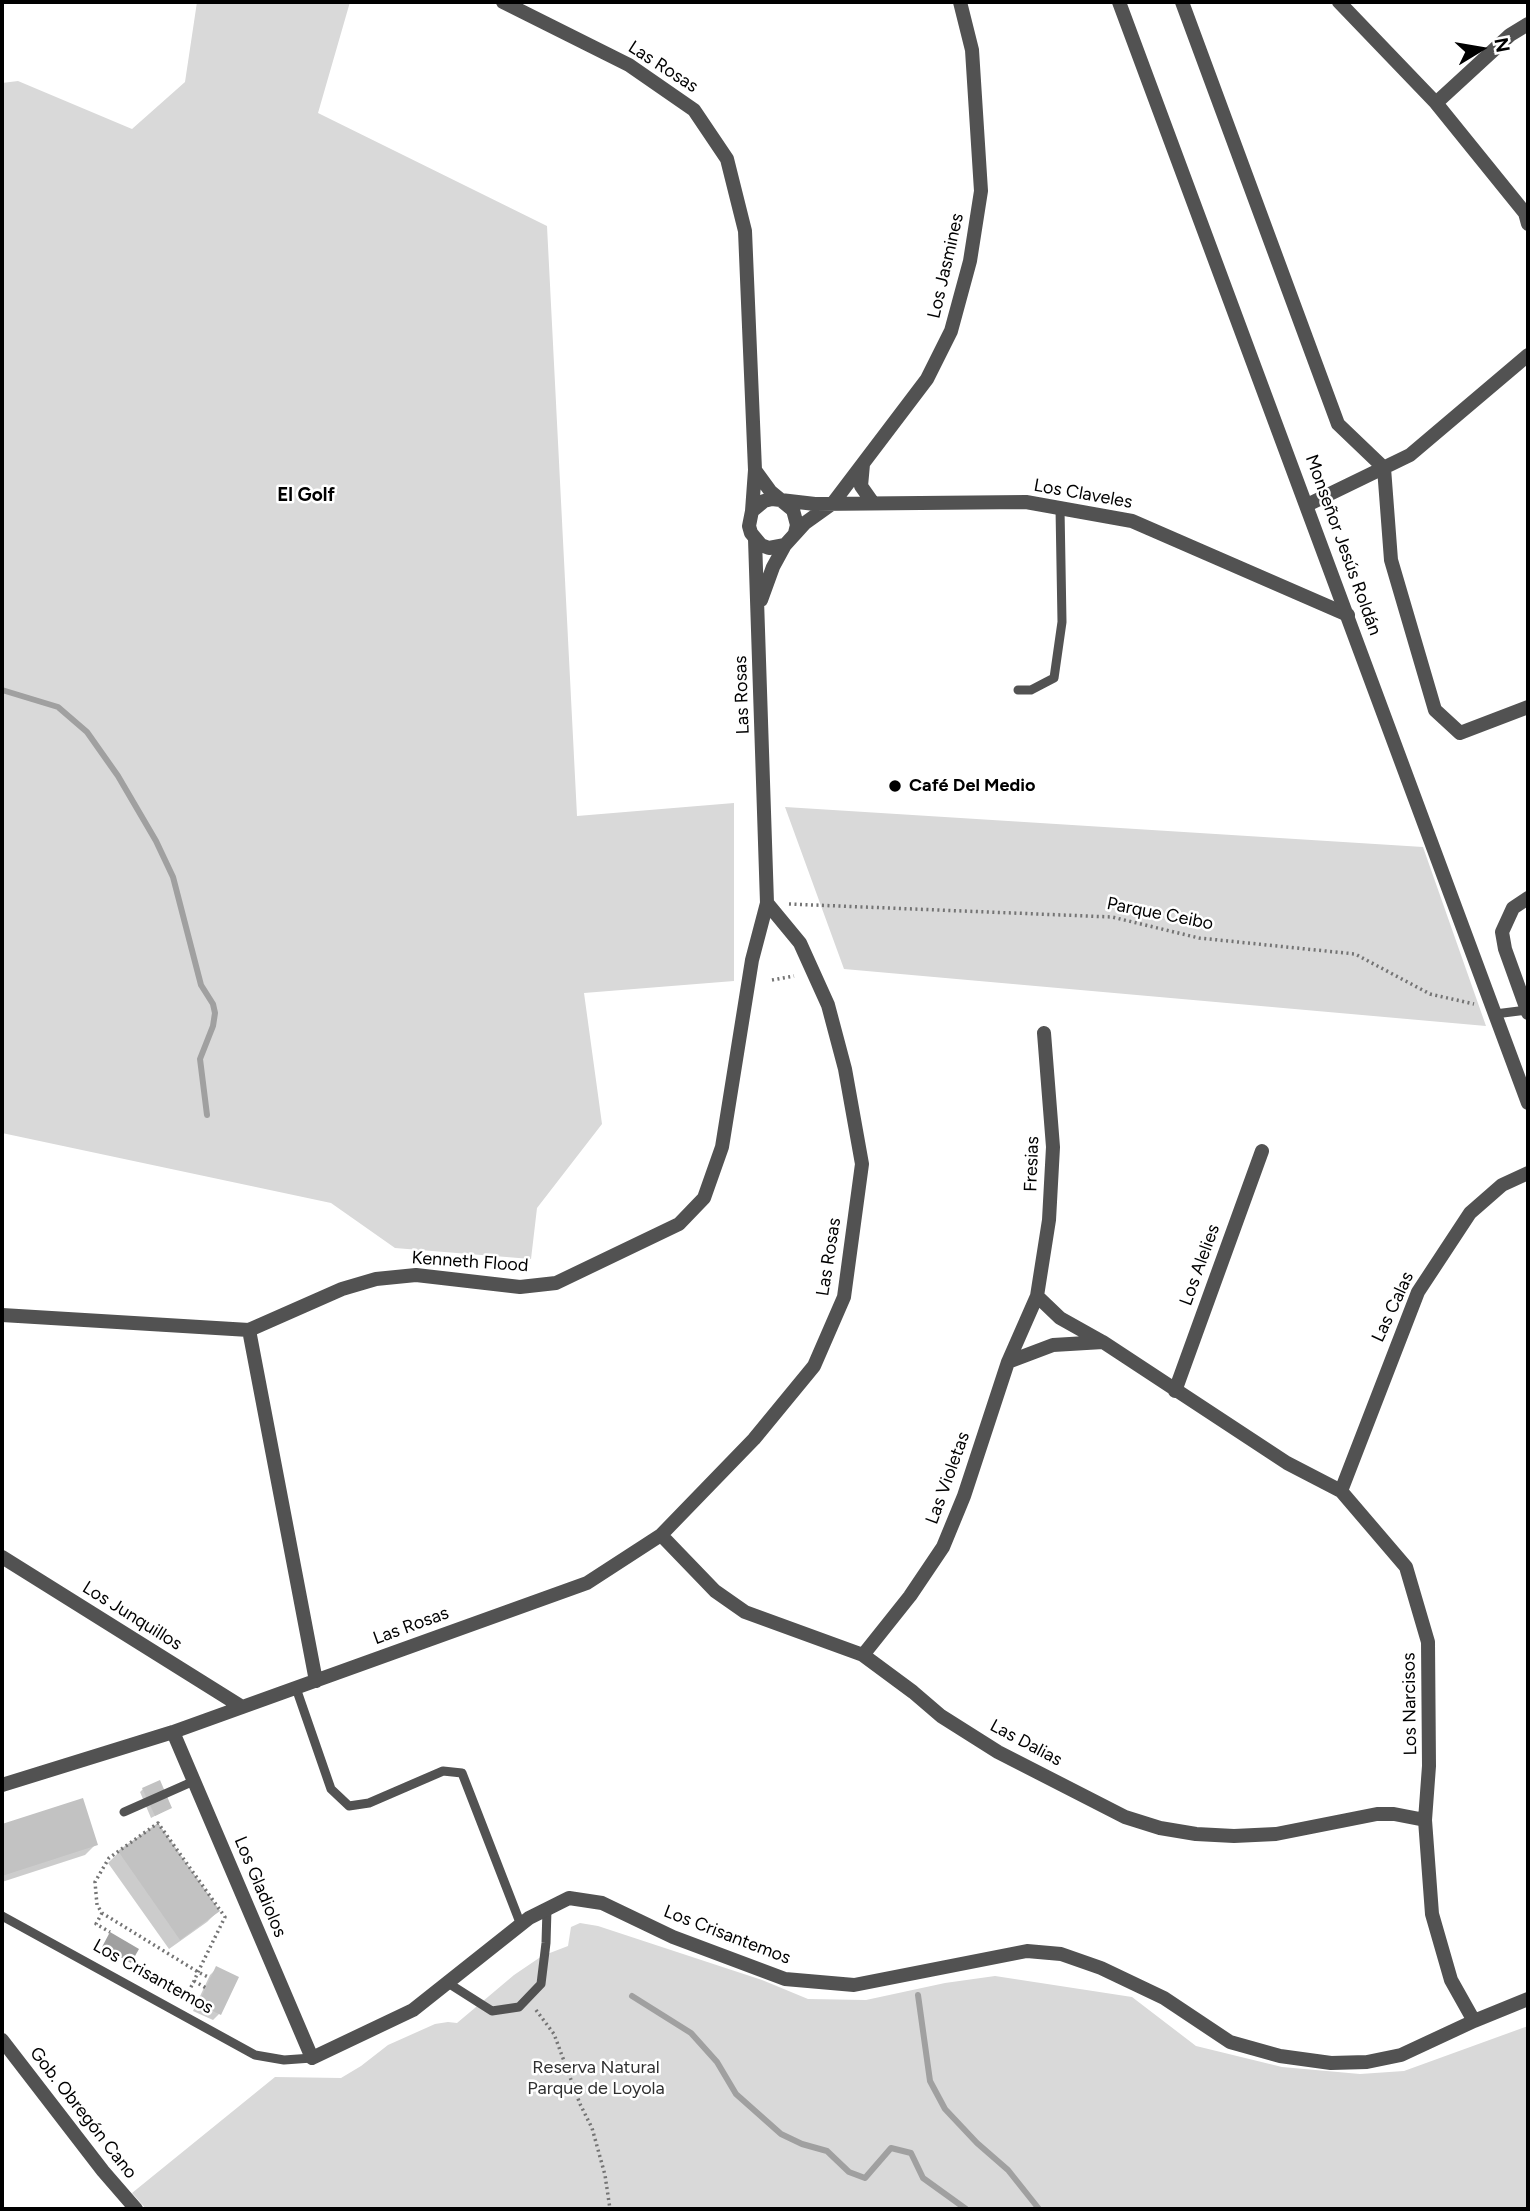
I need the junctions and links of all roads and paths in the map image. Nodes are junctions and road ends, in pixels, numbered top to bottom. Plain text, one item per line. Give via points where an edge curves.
1 (503, 2) edge
2 (960, 2) edge
3 (1119, 2) edge
4 (1182, 2) edge
5 (1339, 2) edge
6 (1528, 24) edge
7 (1436, 103) junction
8 (1527, 218) edge
9 (1528, 355) edge
10 (864, 463) junction
11 (1384, 468) junction
12 (755, 470) junction
13 (780, 500) junction
14 (833, 503) junction
15 (873, 503) junction
16 (1307, 505) junction
17 (1060, 508) junction
18 (752, 511) junction
19 (796, 533) junction
20 (755, 539) junction
21 (785, 545) junction
22 (758, 608) junction
23 (1348, 615) junction
24 (1018, 690) dead end
25 (1528, 707) edge
26 (1528, 898) edge
27 (767, 903) junction
28 (794, 976) dead end
29 (772, 979) dead end
30 (1494, 1011) junction
31 (1528, 1011) edge
32 (1044, 1033) dead end
33 (1528, 1103) edge
34 (1262, 1151) dead end
35 (1528, 1173) edge
36 (1037, 1296) junction
37 (2, 1315) edge
38 (249, 1330) junction
39 (1102, 1342) junction
40 (1008, 1362) junction
41 (1175, 1391) junction
42 (1341, 1491) junction
43 (661, 1535) junction
44 (2, 1557) edge
45 (863, 1655) junction
46 (316, 1681) junction
47 (296, 1688) junction
48 (242, 1707) junction
49 (173, 1732) junction
50 (194, 1782) junction
51 (2, 1785) edge
52 (124, 1812) dead end
53 (1425, 1820) junction
54 (547, 1909) junction
55 (102, 1913) junction
56 (2, 1916) edge
57 (521, 1925) junction
58 (110, 1932) dead end
59 (198, 1972) junction
60 (210, 1978) dead end
61 (194, 1981) junction
62 (448, 1983) junction
63 (206, 1988) dead end
64 (186, 1997) dead end
65 (527, 1998) junction
66 (1528, 1999) edge
67 (1474, 2021) junction
68 (2, 2040) edge
69 (312, 2058) junction
70 (136, 2209) edge
71 (610, 2209) edge

1 - 12 street, Las Rosas via 629,65 694,110 727,159 745,231
2 - 10 street, Los Jasmines via 972,50 981,191 970,261 951,331 928,379
3 - 16 street, Monseñor Jesús Roldán
4 - 11 street via 1338,424
5 - 7 street
6 - 7 street
7 - 8 street
9 - 11 street via 1410,455
10 - 14 street, Los Jasmines
10 - 15 street via 861,486
11 - 16 street
11 - 25 street via 1391,560 1435,710 1460,733
12 - 13 street
12 - 18 street, Las Rosas
13 - 14 street, Los Claveles
13 - 18 street via 764,501
13 - 19 street via 796,517
14 - 15 street, Los Claveles
14 - 19 street, Los Jasmines
15 - 17 street, Los Claveles via 1026,502
16 - 23 street, Monseñor Jesús Roldán
17 - 23 street, Los Claveles via 1132,521
17 - 24 lane via 1062,622 1054,678 1031,690
18 - 20 street via 749,526
19 - 21 street
20 - 21 street via 769,548
20 - 22 street, Las Rosas
21 - 22 street
22 - 27 street, Las Rosas
23 - 30 street, Monseñor Jesús Roldán
26 - 31 street via 1513,908 1502,932
27 - 30 path, Parque Ceibo via 1112,917 1199,938 1355,954 1430,995
27 - 38 street, Kenneth Flood via 752,960 722,1147 704,1198 678,1224 556,1283 520,1287 416,1275 376,1279
27 - 43 street, Las Rosas via 800,943 828,1005 845,1069 862,1164 844,1297 814,1366 754,1439
28 - 29 path
30 - 31 lane
30 - 33 street, Monseñor Jesús Roldán
32 - 36 street, Fresias via 1054,1147
34 - 41 street, Los Alelies
35 - 42 street, Las Calas via 1502,1185 1470,1213 1418,1292
36 - 39 street, Los Narcisos via 1060,1318
36 - 40 street, Las Violetas
37 - 38 street, Kenneth Flood
38 - 46 street
39 - 40 street via 1053,1345
39 - 41 street, Los Narcisos
40 - 45 street, Las Violetas via 943,1547
41 - 42 street, Los Narcisos via 1287,1463
42 - 53 street, Los Narcisos via 1406,1567 1428,1642
43 - 45 street, Las Dalias via 715,1591 745,1612
43 - 46 street, Las Rosas via 587,1583
44 - 48 street, Los Junquillos
45 - 53 street, Las Dalias via 941,1716 998,1752 1125,1817 1160,1828 1234,1836 1276,1834 1377,1814
46 - 47 street, Las Rosas
47 - 48 street, Las Rosas
47 - 57 lane via 331,1789 349,1806 369,1803 443,1771 462,1773
48 - 49 street, Las Rosas
49 - 50 street, Los Gladiolos
49 - 51 street, Las Rosas
50 - 52 lane
50 - 69 street, Los Gladiolos
53 - 67 street, Los Narcisos via 1432,1914 1451,1980
54 - 57 street, Los Crisantemos
54 - 65 lane via 541,1984
54 - 67 street, Los Crisantemos via 569,1898 602,1903 673,1937 785,1979 854,1984 1027,1951 1062,1954 1164,1998 1230,2042 1280,2056 1331,2063 1401,2055
55 - 58 path via 96,1924
55 - 59 path
55 - 59 path via 94,1895 101,1869 109,1858 158,1823 225,1917
56 - 69 lane, Los Crisantemos via 255,2055
57 - 62 street, Los Crisantemos
59 - 60 path
59 - 61 path
61 - 63 path
61 - 64 path
62 - 65 lane via 492,2011 519,2007
62 - 69 street, Los Crisantemos via 413,2010
65 - 71 path via 554,2035 592,2127
66 - 67 street, Los Crisantemos
68 - 70 street, Gob. Obregón Cano

